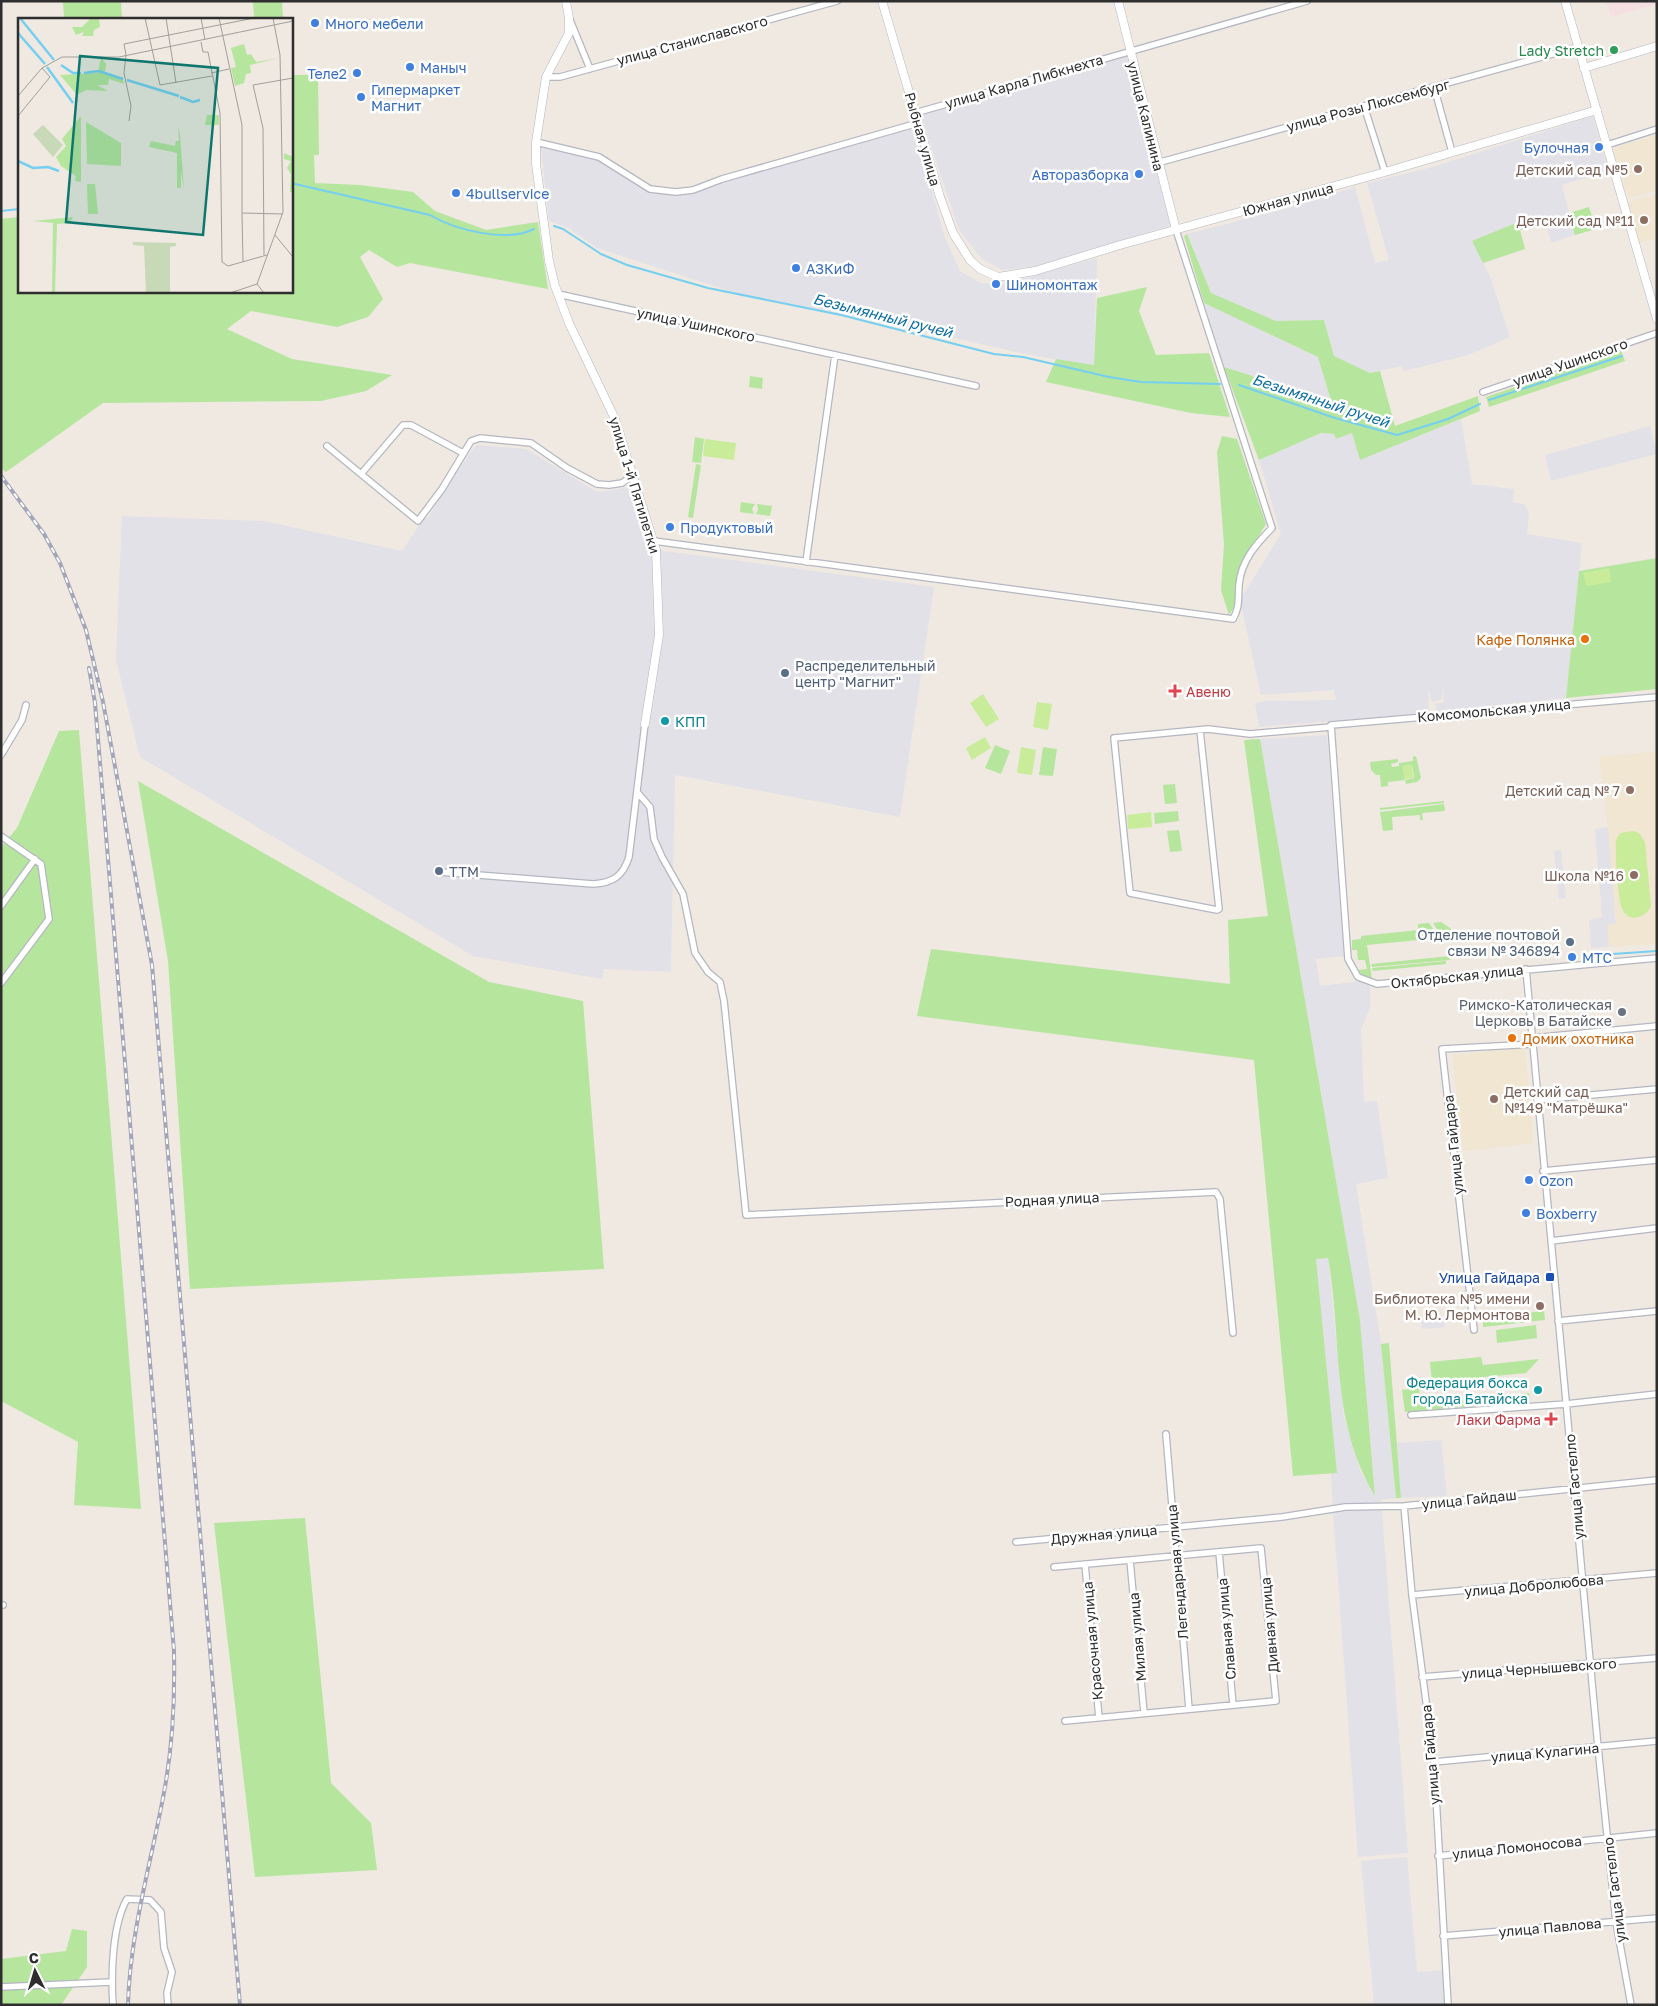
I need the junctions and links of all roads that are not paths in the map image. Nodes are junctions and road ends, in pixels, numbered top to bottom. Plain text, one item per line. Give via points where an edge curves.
1 (566, 1) edge
2 (837, 1) edge
3 (882, 1) edge
4 (1118, 1) edge
5 (1307, 1) edge
6 (1565, 1) edge
7 (569, 18) junction
8 (1657, 46) edge
9 (1578, 47) junction
10 (1130, 51) junction
11 (590, 68) junction
12 (1584, 68) junction
13 (546, 77) junction
14 (1434, 87) junction
15 (1364, 106) junction
16 (1597, 110) junction
17 (915, 113) junction
18 (918, 123) junction
19 (1657, 129) edge
20 (536, 142) junction
21 (1607, 145) junction
22 (1452, 152) junction
23 (1157, 163) junction
24 (1385, 172) junction
25 (1176, 230) junction
26 (980, 269) joint
27 (558, 294) junction
28 (1657, 319) edge
29 (1657, 333) edge
30 (835, 354) junction
31 (976, 386) dead end
32 (1482, 392) dead end
33 (327, 446) dead end
34 (463, 452) junction
35 (362, 474) junction
36 (633, 475) junction
37 (654, 541) junction
38 (806, 562) junction
39 (1657, 697) edge
40 (26, 705) dead end
41 (645, 724) joint
42 (1331, 726) junction
43 (1200, 730) junction
44 (1, 755) edge
45 (637, 792) junction
46 (1, 836) edge
47 (34, 859) junction
48 (440, 872) dead end
49 (1, 906) edge
50 (1657, 958) edge
51 (1526, 969) junction
52 (1, 983) edge
53 (1657, 1026) edge
54 (1532, 1041) junction
55 (1657, 1089) edge
56 (1537, 1100) junction
57 (1657, 1160) edge
58 (1543, 1171) junction
59 (1657, 1228) edge
60 (1551, 1241) junction
61 (1657, 1311) edge
62 (1558, 1321) junction
63 (1474, 1330) dead end
64 (1233, 1333) dead end
65 (1657, 1394) edge
66 (1566, 1404) junction
67 (1411, 1415) dead end
68 (1166, 1434) dead end
69 (1657, 1480) edge
70 (1575, 1487) junction
71 (1404, 1506) junction
72 (1282, 1517) joint
73 (1172, 1528) junction
74 (1016, 1542) dead end
75 (1219, 1552) junction
76 (1175, 1556) junction
77 (1130, 1560) junction
78 (1085, 1564) junction
79 (1054, 1568) dead end
80 (1657, 1573) edge
81 (1582, 1581) junction
82 (1412, 1595) junction
83 (1657, 1658) edge
84 (1590, 1665) junction
85 (1422, 1677) junction
86 (1233, 1705) junction
87 (1189, 1709) junction
88 (1144, 1714) junction
89 (1099, 1718) junction
90 (1065, 1721) dead end
91 (1657, 1741) edge
92 (1598, 1747) junction
93 (1434, 1762) junction
94 (1657, 1833) edge
95 (1607, 1838) junction
96 (1438, 1856) junction
97 (1657, 1918) edge
98 (1616, 1922) junction
99 (1443, 1936) junction
100 (111, 1982) junction
101 (1, 1987) edge
102 (113, 2005) edge
103 (168, 2005) edge
104 (1448, 2005) edge
105 (1631, 2005) edge

1 - 7 street, улица 1-й Пятилетки
2 - 11 street, улица Станиславского
3 - 17 street, Рыбная улица
4 - 10 street, улица Калинина
5 - 10 street, улица Карла Либкнехта
6 - 9 street
7 - 11 street, улица 1-й Пятилетки
7 - 13 street, улица 1-й Пятилетки via 568,38
8 - 12 street
9 - 12 street
9 - 14 street, улица Розы Люксембург
10 - 17 street, улица Карла Либкнехта
10 - 23 street, улица Калинина
11 - 13 street, улица Станиславского via 560,77
12 - 16 street
13 - 20 street, улица 1-й Пятилетки
14 - 15 street, улица Розы Люксембург
14 - 22 street
15 - 23 street, улица Розы Люксембург
15 - 24 street
16 - 21 street
16 - 22 street, Южная улица
17 - 18 street, Рыбная улица
18 - 20 street via 693,190 676,192 650,189 599,157
18 - 26 street, Рыбная улица via 953,233 970,260
19 - 21 street
20 - 27 street, улица 1-й Пятилетки via 545,232
21 - 28 street
22 - 24 street, Южная улица
23 - 25 street, улица Калинина
24 - 25 street, Южная улица
25 - 26 street, Южная улица via 1017,275 998,276
25 - 38 street via 1272,528 1247,557 1239,583 1238,609 1232,619
27 - 30 street, улица Ушинского
27 - 36 street, улица 1-й Пятилетки via 612,412
29 - 32 street, улица Ушинского
30 - 31 street, улица Ушинского
30 - 38 street
33 - 35 street
34 - 35 street via 411,425 403,425
34 - 35 street via 418,522
34 - 36 street via 470,441 480,438 515,440 531,443 597,484 622,483
36 - 37 street, улица 1-й Пятилетки
37 - 38 street
37 - 41 street, улица 1-й Пятилетки via 659,635
39 - 42 street, Комсомольская улица
40 - 44 street via 22,720
41 - 45 street, улица 1-й Пятилетки
42 - 43 street, Комсомольская улица via 1250,734
42 - 51 street, Октябрьская улица via 1348,959 1358,977 1377,984
43 - 43 street, Комсомольская улица via 1219,909 1217,910 1130,893 1114,738
45 - 48 street, улица 1-й Пятилетки via 626,868 620,876 604,884
45 - 64 street, Родная улица via 650,807 654,839 683,894 695,953 708,972 720,982 746,1215 1216,1192 1220,1198
46 - 47 street
47 - 49 street
47 - 52 street via 41,864 49,920
50 - 51 street, Октябрьская улица
51 - 54 street, улица Гастелло
53 - 54 street
54 - 56 street, улица Гастелло
54 - 63 street, улица Гайдара via 1442,1049
55 - 56 street
56 - 58 street, улица Гастелло
57 - 58 street
58 - 60 street, улица Гастелло
59 - 60 street
60 - 62 street, улица Гастелло
61 - 62 street
62 - 66 street, улица Гастелло
65 - 66 street
66 - 67 street
66 - 70 street, улица Гастелло
68 - 73 street, Легендарная улица
69 - 70 street, улица Гайдаш
70 - 71 street, улица Гайдаш
70 - 81 street, улица Гастелло
71 - 72 street, улица Гайдаш via 1345,1507
71 - 82 street, улица Гайдара
72 - 73 street, Дружная улица
73 - 74 street, Дружная улица
73 - 76 street, Легендарная улица
75 - 76 street, Дивная улица
75 - 86 street, Славная улица
75 - 86 street, Дивная улица via 1262,1548 1276,1701
76 - 77 street, Красочная улица
76 - 87 street, Легендарная улица
77 - 78 street, Красочная улица
77 - 88 street, Милая улица
78 - 79 street, Красочная улица
78 - 89 street, Красочная улица
80 - 81 street, улица Добролюбова
81 - 82 street, улица Добролюбова
81 - 84 street, улица Гастелло
82 - 85 street, улица Гайдара
83 - 84 street, улица Чернышевского
84 - 85 street, улица Чернышевского
84 - 92 street, улица Гастелло
85 - 93 street, улица Гайдара
86 - 87 street, Дивная улица
87 - 88 street, Красочная улица
88 - 89 street, Красочная улица
89 - 90 street, Красочная улица
91 - 92 street, улица Кулагина
92 - 93 street, улица Кулагина
92 - 95 street, улица Гастелло
93 - 96 street, улица Гайдара
94 - 95 street, улица Ломоносова
95 - 96 street, улица Ломоносова
95 - 98 street, улица Гастелло
96 - 99 street, улица Гайдара
97 - 98 street, улица Павлова
98 - 99 street, улица Павлова
98 - 105 street, улица Гастелло
99 - 104 street, улица Гайдара
100 - 101 street
100 - 102 street
100 - 103 street via 120,1912 127,1899 150,1900 161,1912 164,1948 172,1972

